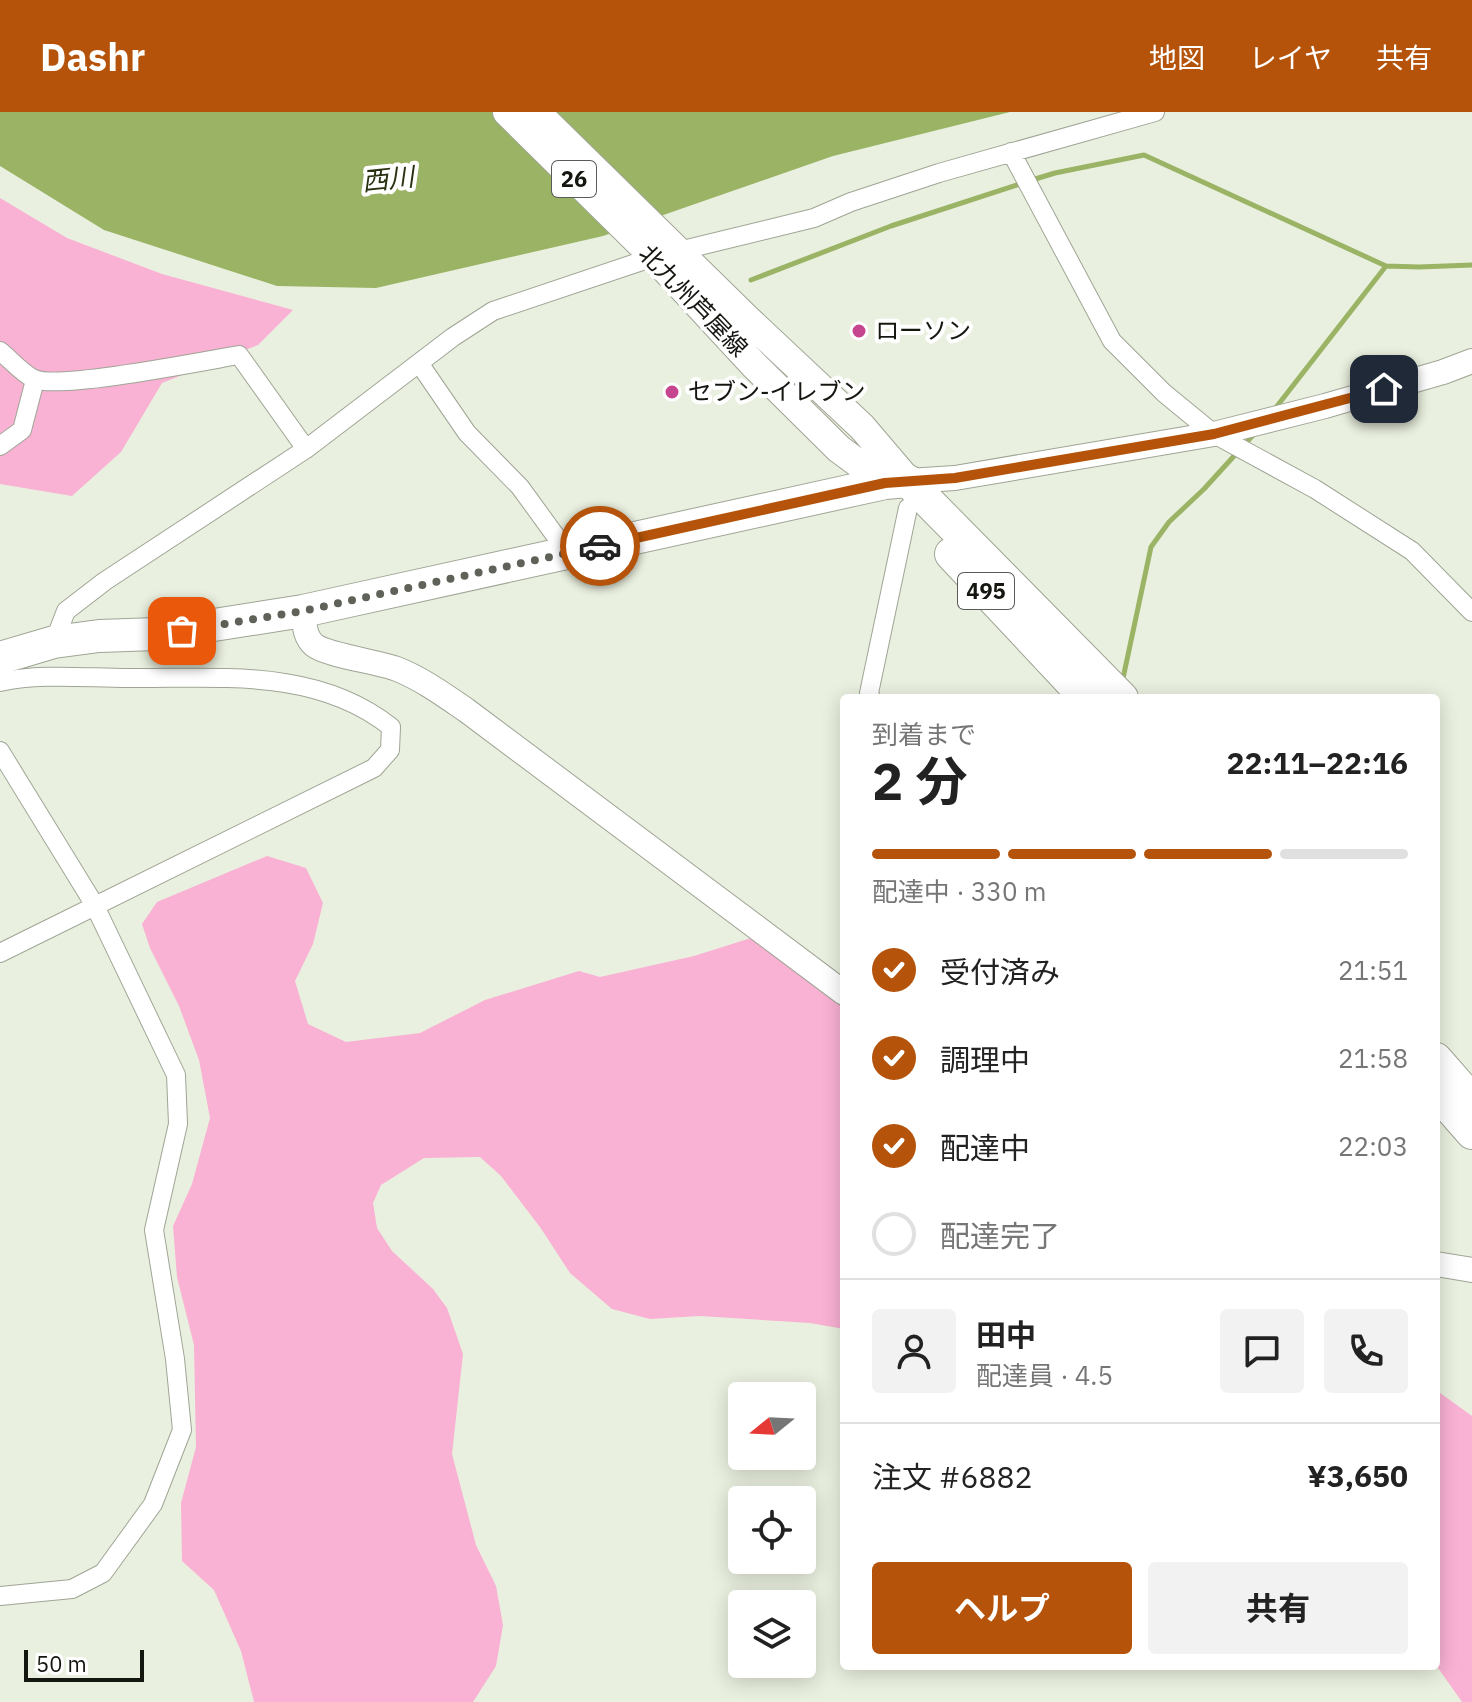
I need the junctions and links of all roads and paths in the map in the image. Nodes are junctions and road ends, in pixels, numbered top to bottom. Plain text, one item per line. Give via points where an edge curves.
1 (507, 112) edge
2 (536, 112) edge
3 (1155, 112) edge
4 (1011, 152) junction
5 (659, 248) junction
6 (0, 351) edge
7 (1472, 361) edge
8 (419, 363) junction
9 (35, 380) junction
10 (1214, 434) junction
11 (0, 446) edge
12 (306, 449) junction
13 (900, 491) junction
14 (568, 553) junction
15 (303, 611) junction
16 (1472, 612) edge
17 (54, 642) junction
18 (0, 658) edge
19 (0, 682) edge
20 (1105, 692) edge
21 (869, 694) edge
22 (0, 751) edge
23 (94, 904) junction
24 (0, 953) edge
25 (840, 990) edge
26 (1440, 1064) edge
27 (1440, 1097) edge
28 (1472, 1100) edge
29 (1472, 1133) edge
30 (1440, 1265) edge
31 (1472, 1270) edge
32 (0, 1596) edge

1 - 5 main road, 北九州芦屋線 / 26
2 - 5 main road, 北九州芦屋線 / 26
3 - 4 street
4 - 5 street via 814,218
4 - 10 street via 1112,341
5 - 8 street via 493,311
5 - 13 main road, 北九州芦屋線 / 26 via 754,365 839,449
6 - 9 street
7 - 10 street
8 - 12 street
8 - 14 street via 467,433 520,487
9 - 11 street via 22,430
9 - 12 street via 126,374 239,355
10 - 13 street
10 - 16 street via 1315,489 1412,551
12 - 17 street via 76,603 66,611
13 - 14 highway
13 - 20 highway, 495
13 - 21 street
14 - 15 highway
15 - 17 highway via 157,634
15 - 25 street via 306,636 317,647 400,670 441,693
17 - 18 highway
19 - 23 street via 266,679 344,698 391,727 390,750 374,768
22 - 23 street
23 - 24 street
23 - 32 street via 176,1075 178,1124 154,1230 182,1430 153,1504 103,1573 72,1589
26 - 28 highway
27 - 29 highway
30 - 31 street

